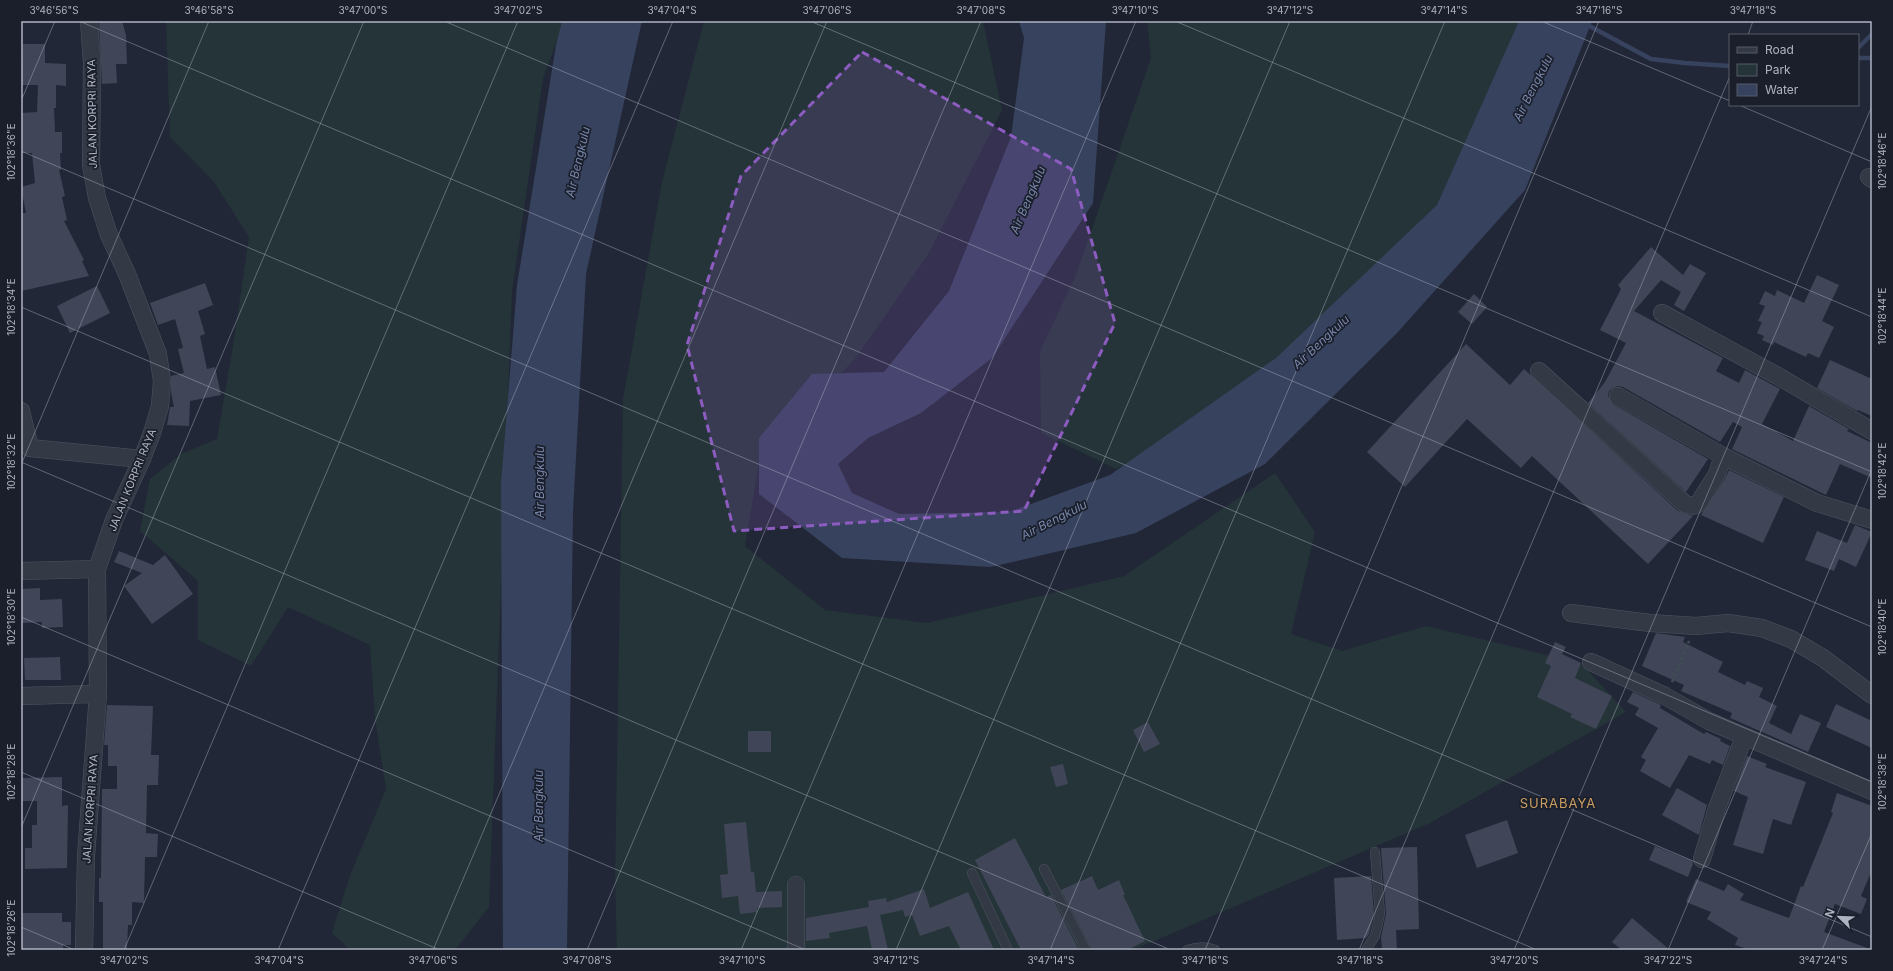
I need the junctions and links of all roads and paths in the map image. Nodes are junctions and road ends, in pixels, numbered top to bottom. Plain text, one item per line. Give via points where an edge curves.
1 (89, 21) edge
2 (1662, 314) dead end
3 (1539, 372) dead end
4 (1618, 396) dead end
5 (21, 411) edge
6 (1872, 431) edge
7 (26, 448) edge
8 (1723, 456) junction
9 (142, 459) junction
10 (1872, 520) edge
11 (97, 568) junction
12 (21, 571) edge
13 (1571, 613) dead end
14 (1696, 626) junction
15 (1591, 662) dead end
16 (98, 694) junction
17 (1872, 695) edge
18 (21, 696) edge
19 (1665, 696) junction
20 (1744, 737) junction
21 (1872, 791) edge
22 (1375, 852) dead end
23 (1702, 859) dead end
24 (1044, 869) dead end
25 (972, 873) dead end
26 (796, 885) dead end
27 (84, 950) edge
28 (796, 950) edge
29 (1008, 950) edge
30 (1086, 950) edge
31 (1186, 950) edge
32 (1215, 950) edge
33 (1366, 950) edge

1 - 9 street, JALAN KORPRI RAYA via 92,63 91,164 96,198 158,354 162,381 160,406
2 - 6 street
3 - 8 street via 1685,504 1698,504 1717,474
4 - 8 street
5 - 7 street
7 - 9 street
8 - 10 street via 1817,503
9 - 11 street, JALAN KORPRI RAYA via 114,520
11 - 12 street
11 - 16 street, JALAN KORPRI RAYA
13 - 14 street
14 - 17 street via 1742,624 1762,628 1791,639 1822,658
14 - 19 path
15 - 19 street
16 - 18 street
16 - 27 street, JALAN KORPRI RAYA via 86,856
19 - 20 street
20 - 21 street
20 - 23 street via 1717,808
22 - 33 lane via 1380,914 1375,936
24 - 30 lane
25 - 29 lane
26 - 28 street
31 - 32 lane via 1208,947

